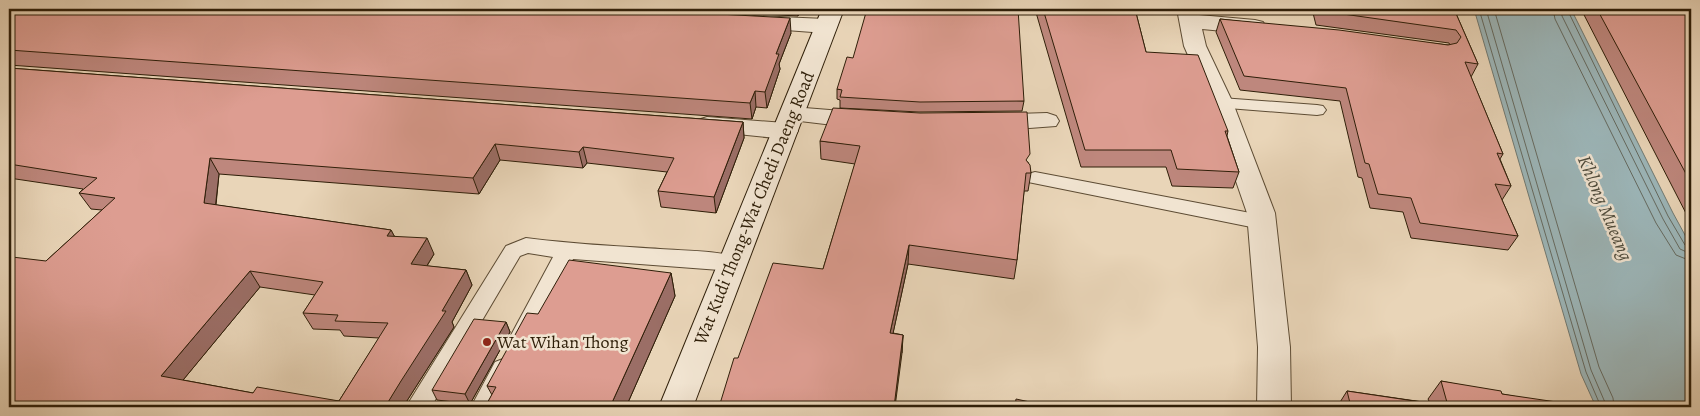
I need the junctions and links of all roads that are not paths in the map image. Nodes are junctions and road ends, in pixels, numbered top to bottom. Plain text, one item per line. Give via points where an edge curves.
1 (1188, 15) edge
2 (829, 17) edge
3 (737, 21) edge
4 (1275, 29) edge
5 (1222, 103) junction
6 (1317, 110) dead end
7 (1047, 121) dead end
8 (891, 122) edge
9 (788, 123) junction
10 (967, 123) edge
11 (687, 124) edge
12 (1035, 178) dead end
13 (1261, 222) junction
14 (567, 251) junction
15 (733, 264) junction
16 (418, 407) edge
17 (483, 407) edge
18 (676, 407) edge
19 (1274, 407) edge

1 - 4 street
1 - 5 street via 1195,46
2 - 3 street
2 - 9 street, Wat Kudi Thong-Wat Chedi Daeng Road
5 - 6 lane
5 - 13 street via 1261,213
7 - 10 street
8 - 9 street
9 - 11 street
9 - 15 street, Wat Kudi Thong-Wat Chedi Daeng Road
12 - 13 lane
13 - 19 street via 1274,347
14 - 15 lane
14 - 16 lane via 526,245 513,250
14 - 17 lane
15 - 18 street, Wat Kudi Thong-Wat Chedi Daeng Road

